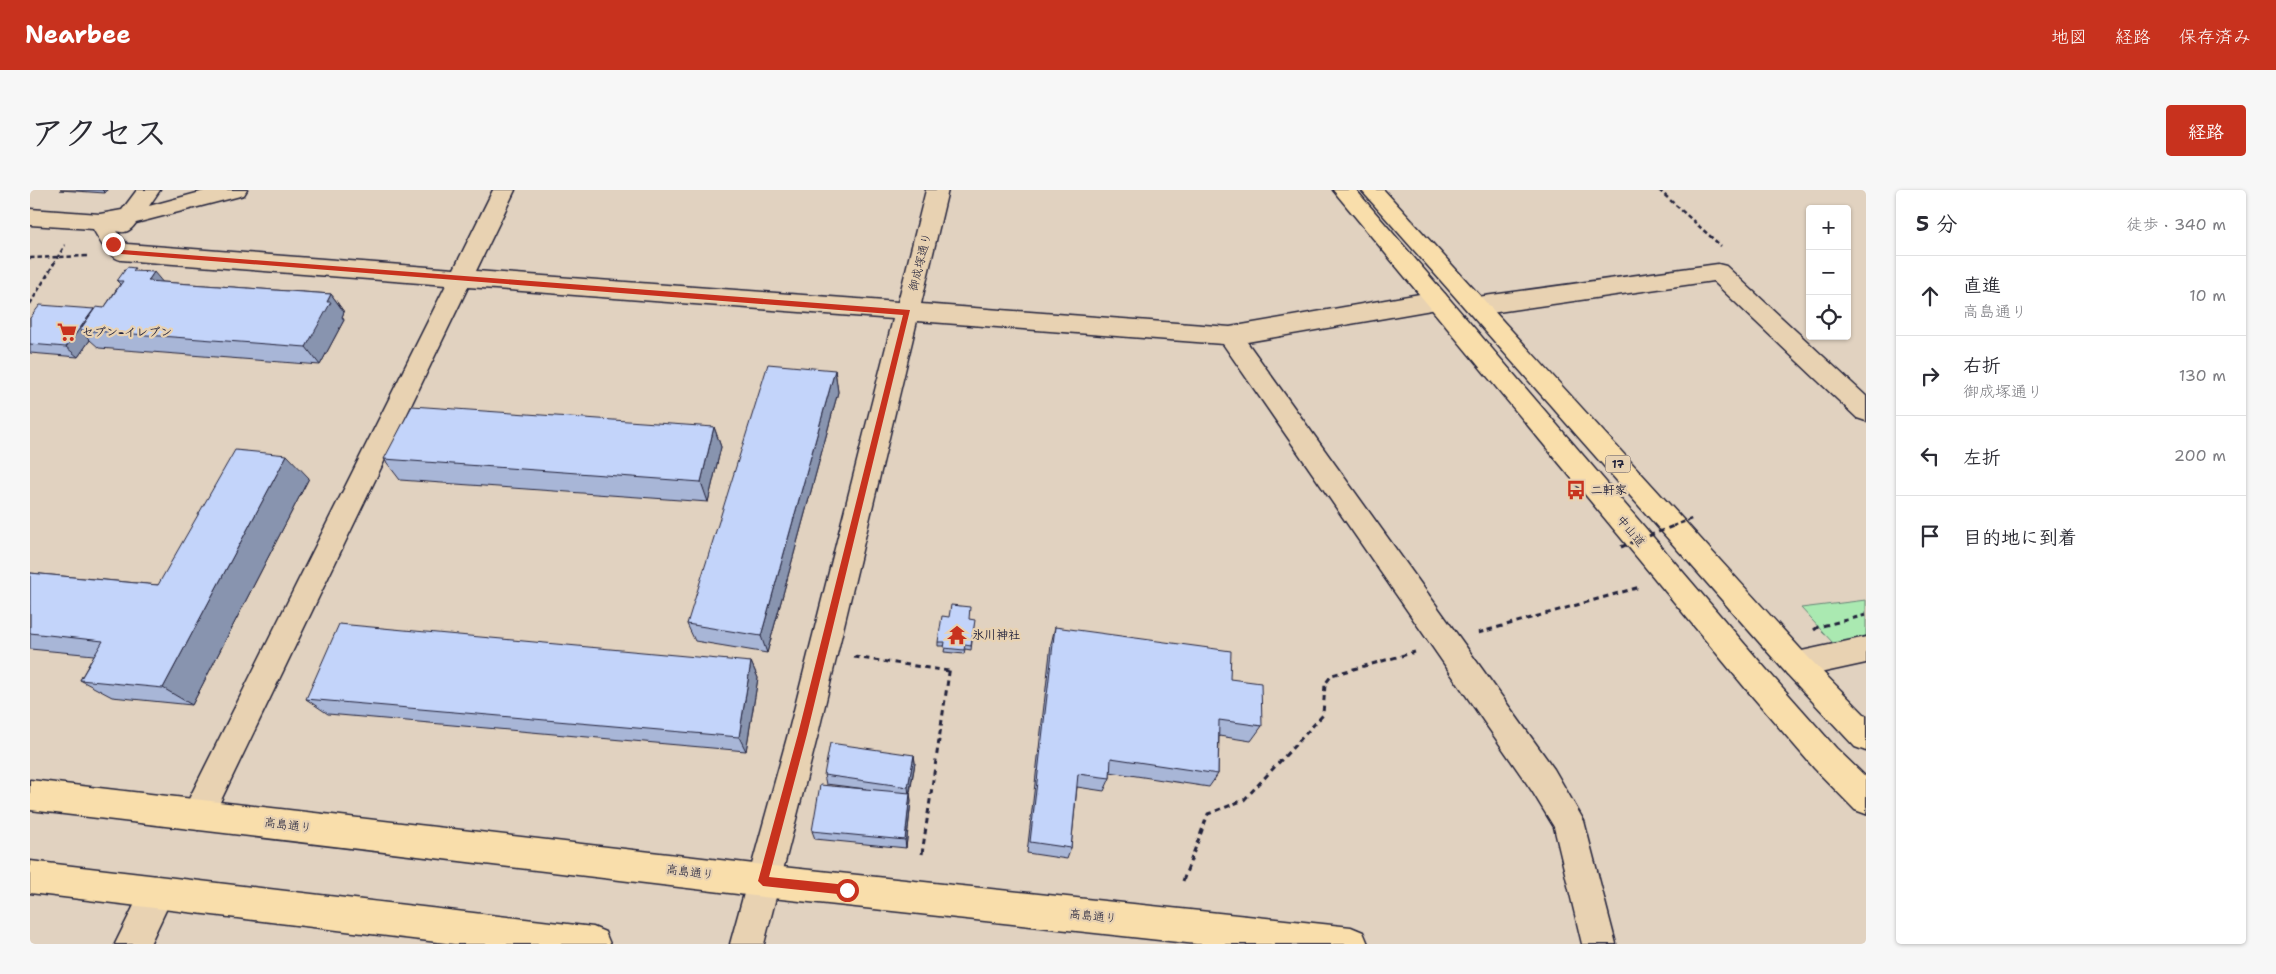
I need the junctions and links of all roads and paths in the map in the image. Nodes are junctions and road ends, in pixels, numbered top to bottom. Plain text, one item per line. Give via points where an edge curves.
1 (149, 190) edge
2 (236, 190) edge
3 (504, 190) edge
4 (937, 190) edge
5 (1344, 190) edge
6 (1372, 190) edge
7 (30, 218) edge
8 (128, 218) junction
9 (91, 222) junction
10 (104, 250) junction
11 (30, 258) edge
12 (59, 258) junction
13 (461, 278) junction
14 (1437, 300) junction
15 (30, 304) edge
16 (1477, 306) junction
17 (907, 312) junction
18 (1230, 336) junction
19 (1866, 411) edge
20 (1694, 518) dead end
21 (1621, 547) dead end
22 (1640, 587) dead end
23 (1866, 615) edge
24 (1808, 635) dead end
25 (1445, 643) junction
26 (1866, 650) edge
27 (853, 656) dead end
28 (1797, 665) junction
29 (950, 666) dead end
30 (949, 671) junction
31 (1866, 737) edge
32 (30, 795) edge
33 (1866, 799) edge
34 (198, 814) junction
35 (922, 854) dead end
36 (30, 878) edge
37 (763, 881) junction
38 (1183, 881) dead end
39 (158, 893) junction
40 (132, 944) edge
41 (593, 944) edge
42 (747, 944) edge
43 (1351, 944) edge
44 (1599, 944) edge

1 - 8 street
2 - 8 street
3 - 13 street
4 - 17 street, 御成塚通り
5 - 14 main road, 中山道 / 17
6 - 16 main road, 17
7 - 9 street
8 - 9 street
8 - 10 street
9 - 10 street
9 - 12 path
10 - 12 path
10 - 13 street
11 - 12 path
12 - 15 path
13 - 17 street
13 - 34 street
14 - 18 street
14 - 33 main road, 中山道 / 17 via 1756,679 1825,758
16 - 19 street via 1718,272
16 - 28 main road, 17
17 - 18 street
17 - 37 street, 御成塚通り
18 - 25 street
20 - 21 path, bridge
22 - 25 path
23 - 24 path via 1818,626
25 - 38 path via 1332,675 1325,684 1323,715 1244,800 1208,814
25 - 44 street via 1544,780 1568,821
26 - 28 street
27 - 30 path
28 - 31 main road, 17
29 - 30 path
30 - 35 path
32 - 34 main road, 高島通り
34 - 37 main road, 高島通り
36 - 39 main road
37 - 42 street, 御成塚通り
37 - 43 main road, 高島通り
39 - 40 street
39 - 41 main road

